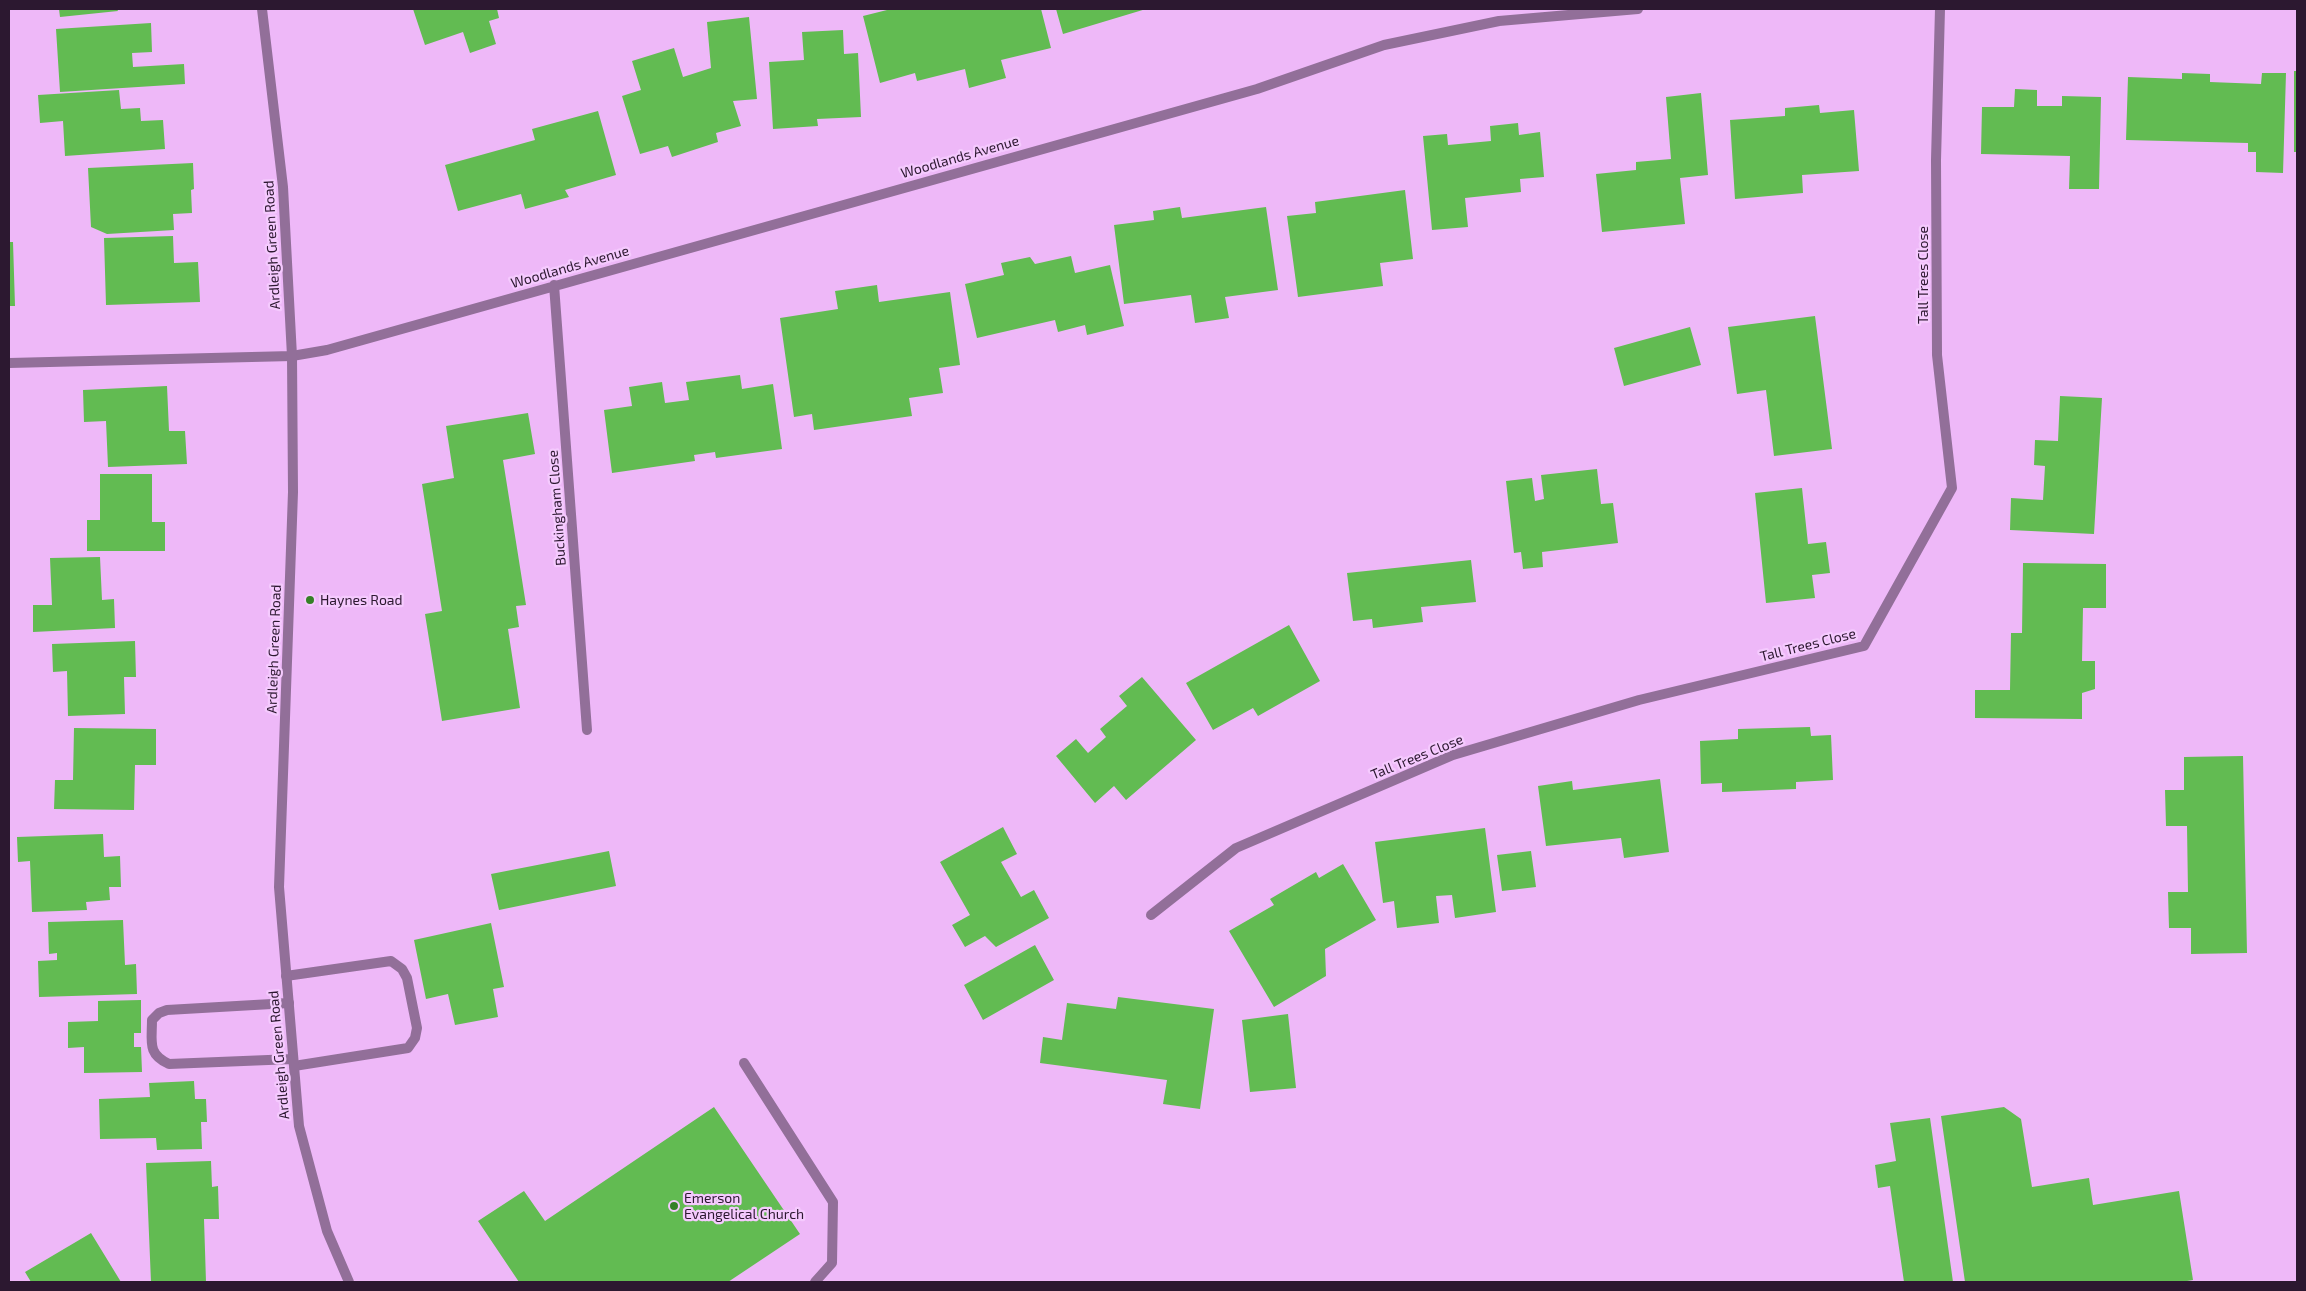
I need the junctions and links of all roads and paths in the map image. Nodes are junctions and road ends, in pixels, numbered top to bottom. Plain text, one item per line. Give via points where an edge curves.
1 (262, 9) edge
2 (1638, 9) edge
3 (1940, 9) edge
4 (554, 285) junction
5 (292, 356) junction
6 (9, 363) edge
7 (587, 730) dead end
8 (1151, 915) dead end
9 (286, 976) junction
10 (289, 1003) junction
11 (293, 1062) junction
12 (744, 1063) dead end
13 (349, 1282) edge
14 (815, 1282) edge

1 - 5 street, Ardleigh Green Road via 283,186
2 - 4 street, Woodlands Avenue via 1499,21 1384,45 1257,89
3 - 8 street, Tall Trees Close via 1936,160 1937,355 1952,488 1864,646 1639,700 1453,755 1236,848
4 - 5 street, Woodlands Avenue via 326,350
4 - 7 street, Buckingham Close
5 - 6 street
5 - 9 street, Ardleigh Green Road via 293,492 279,887
9 - 10 street, Ardleigh Green Road
9 - 11 street via 391,961 402,969 407,978 417,1028 408,1048
10 - 11 street, Ardleigh Green Road
10 - 11 street via 167,1010 152,1020 152,1050 156,1058 169,1064
11 - 13 street, Ardleigh Green Road via 299,1126 327,1231
12 - 14 street via 833,1202 832,1263

